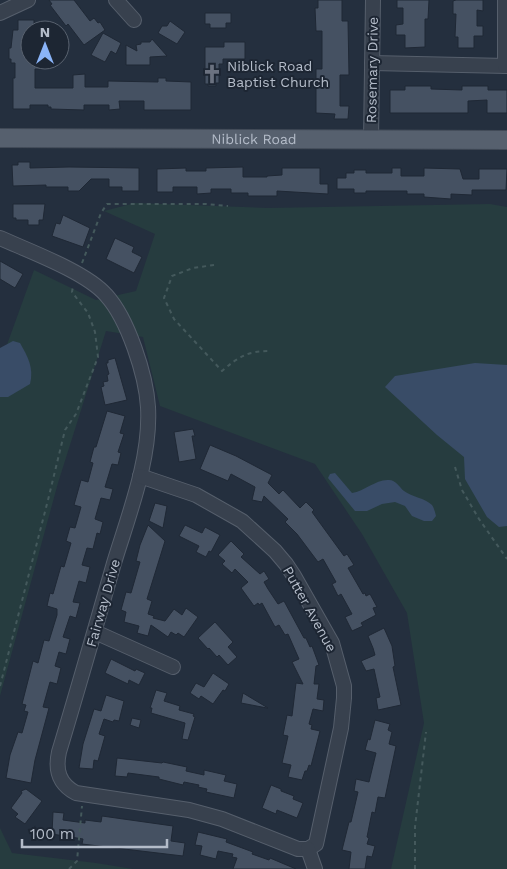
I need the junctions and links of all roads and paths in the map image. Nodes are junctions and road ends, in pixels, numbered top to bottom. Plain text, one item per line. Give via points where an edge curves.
1 (28, 0) edge
2 (116, 0) edge
3 (372, 0) edge
4 (505, 0) edge
5 (0, 13) edge
6 (134, 20) dead end
7 (372, 63) junction
8 (506, 66) edge
9 (0, 138) edge
10 (371, 140) junction
11 (507, 140) edge
12 (228, 206) dead end
13 (0, 238) edge
14 (81, 265) dead end
15 (214, 265) dead end
16 (73, 286) dead end
17 (269, 351) dead end
18 (455, 467) dead end
19 (140, 476) junction
20 (507, 559) edge
21 (95, 632) junction
22 (173, 667) dead end
23 (0, 686) edge
24 (426, 732) dead end
25 (82, 806) dead end
26 (308, 849) junction
27 (69, 869) edge
28 (316, 869) edge
29 (416, 869) edge

1 - 5 street
2 - 6 street
3 - 7 street, Rosemary Drive
4 - 8 street
7 - 8 street
7 - 10 street, Rosemary Drive
9 - 10 main road, Niblick Road
10 - 11 main road, Niblick Road
12 - 14 path via 107,204
13 - 19 street, Fairway Drive via 80,275 97,286 117,310 139,362 148,407
15 - 17 path via 172,276 164,298 174,318 222,371 236,359 254,351
16 - 23 path via 72,292 88,313 98,357 76,414 64,430
18 - 20 path via 462,490
19 - 21 street, Fairway Drive
19 - 26 street, Putter Avenue via 196,495 242,522 286,564 332,643 344,686 341,728 316,844
21 - 22 street
21 - 26 street, Fairway Drive via 57,762 65,785 76,793 222,818 298,849
24 - 29 path via 416,819
25 - 27 path via 77,861
26 - 28 street

